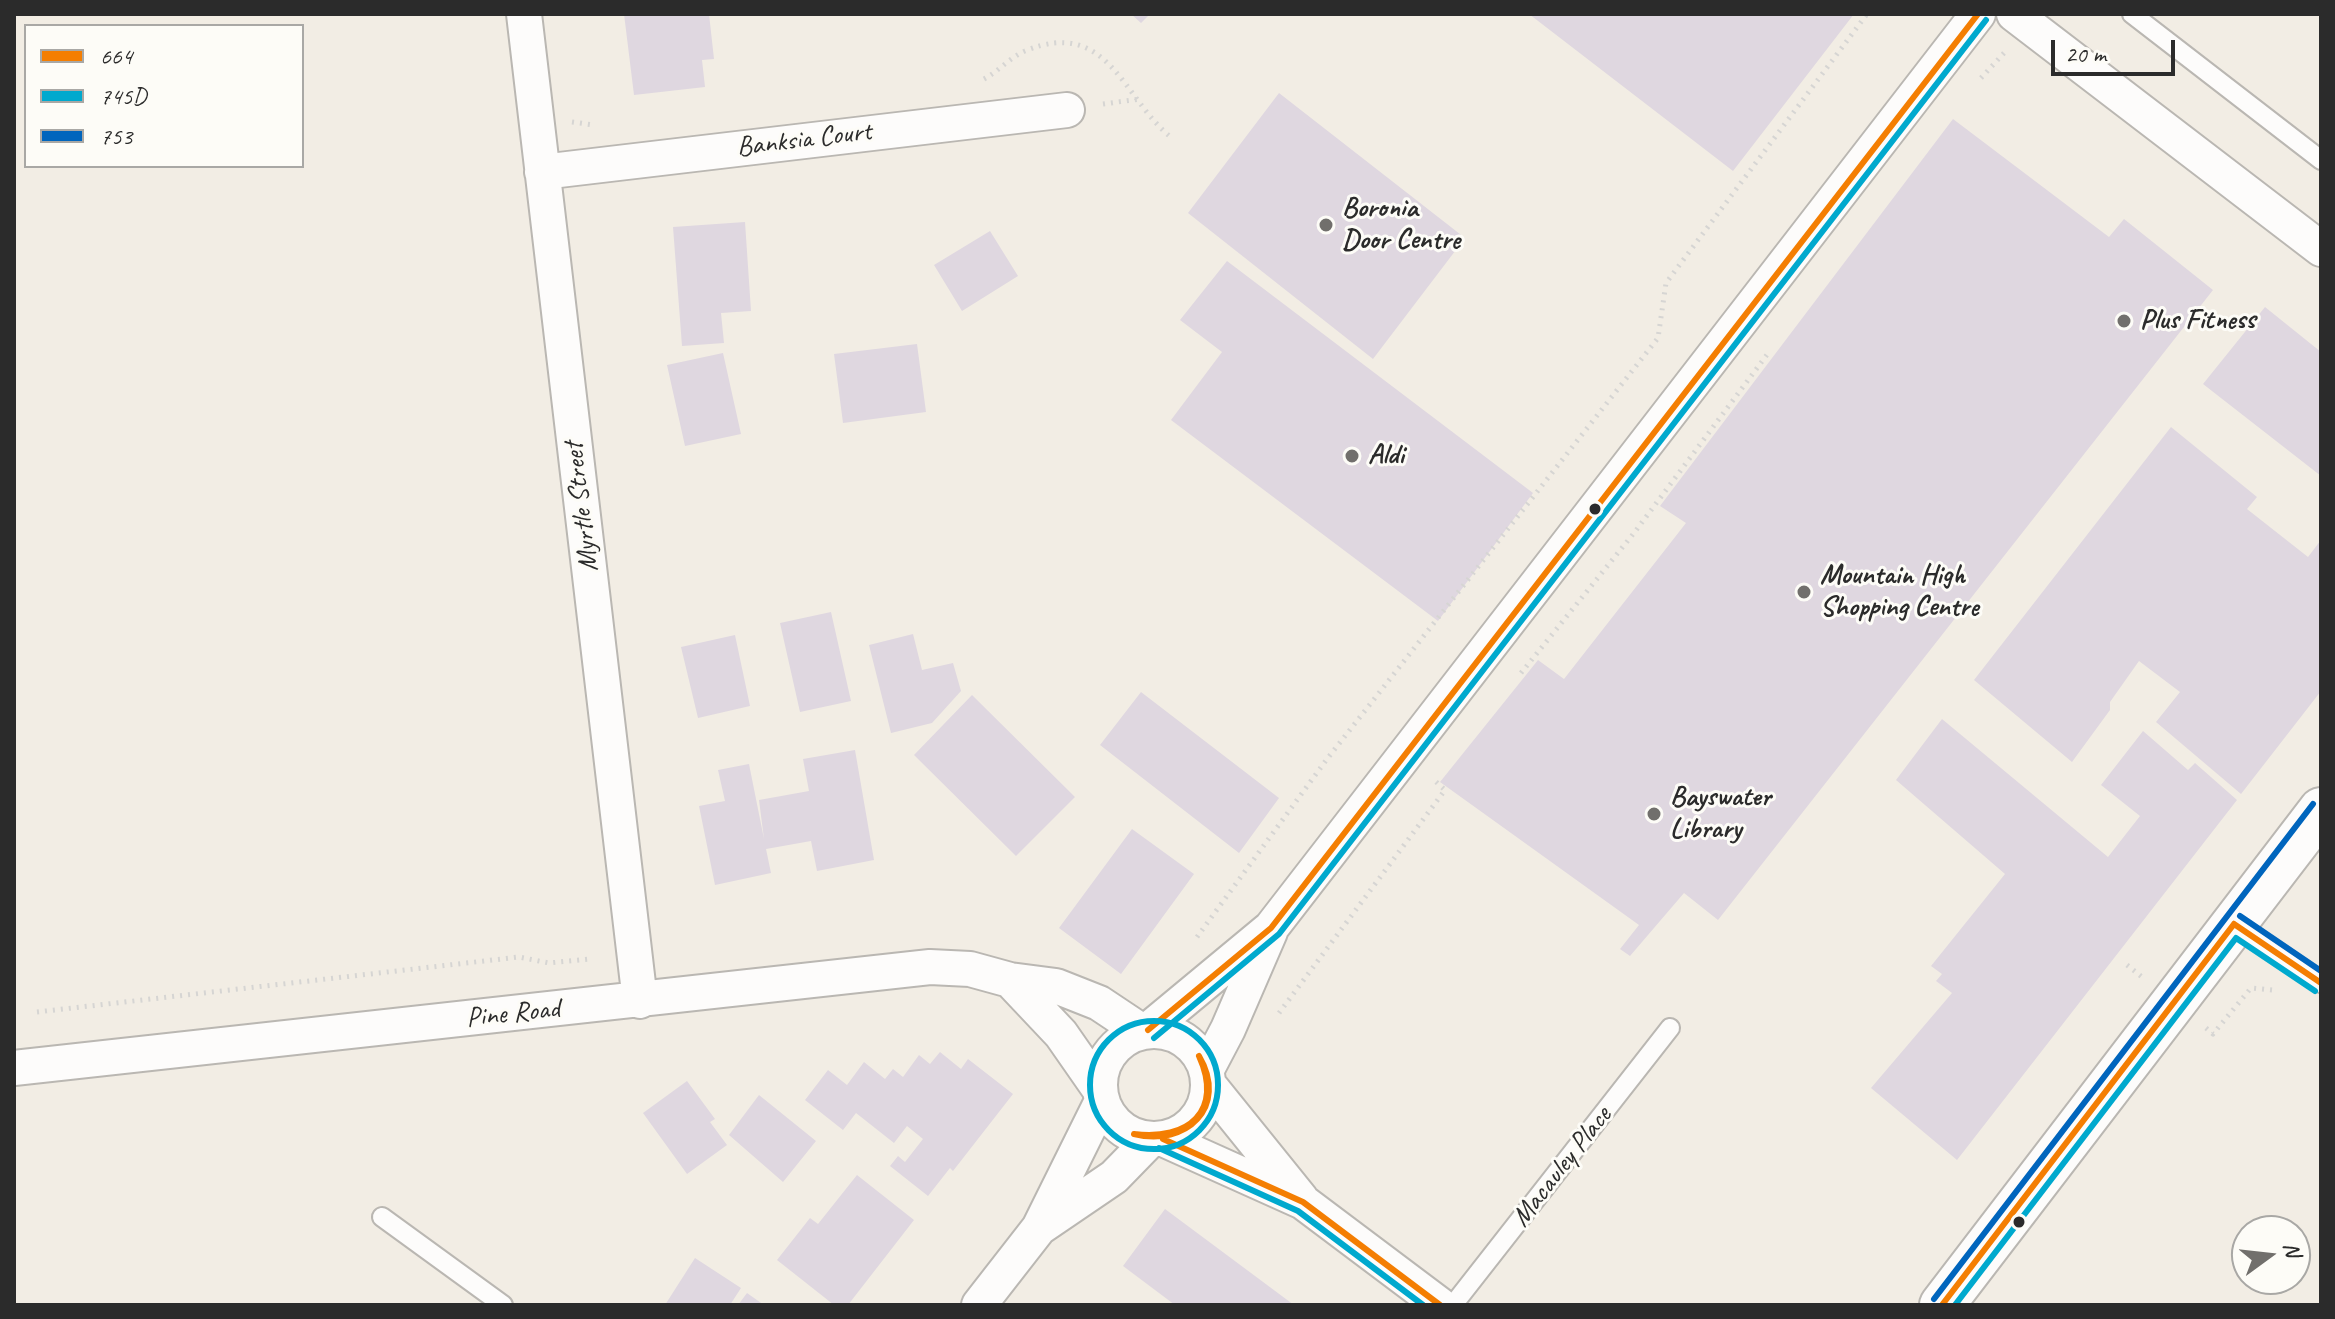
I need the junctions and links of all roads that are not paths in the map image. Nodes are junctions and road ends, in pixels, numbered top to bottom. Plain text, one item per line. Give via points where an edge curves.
1 (524, 14) edge
2 (1978, 14) edge
3 (2132, 14) edge
4 (2022, 20) edge
5 (1067, 110) dead end
6 (2321, 160) edge
7 (542, 172) junction
8 (2321, 249) edge
9 (2321, 810) edge
10 (2234, 924) junction
11 (1271, 928) junction
12 (1010, 980) junction
13 (2321, 983) edge
14 (640, 1001) junction
15 (1670, 1028) dead end
16 (1145, 1031) junction
17 (14, 1068) edge
18 (1208, 1077) junction
19 (1101, 1096) junction
20 (1156, 1139) junction
21 (1303, 1202) junction
22 (382, 1217) dead end
23 (1039, 1228) junction
24 (503, 1305) edge
25 (979, 1305) edge
26 (1440, 1305) edge
27 (1453, 1305) edge
28 (1942, 1305) edge

1 - 7 street, Myrtle Street
2 - 11 street
3 - 6 lane
4 - 8 street
5 - 7 street, Banksia Court
7 - 14 street, Myrtle Street
9 - 10 main road
10 - 13 lane
10 - 28 main road
11 - 16 street
11 - 18 street
12 - 14 street, Pine Road via 970,969 930,967
12 - 16 street, Pine Road via 1056,986 1099,1003
12 - 19 street via 1061,1034
14 - 17 street, Pine Road
15 - 27 lane, Macauley Place
16 - 18 street via 1173,1033 1194,1047
16 - 19 street via 1123,1040 1110,1053 1102,1070
18 - 20 street via 1206,1103 1196,1120 1181,1133
18 - 21 street
19 - 20 street via 1113,1120 1129,1133
19 - 23 street
20 - 21 street
20 - 23 street via 1114,1177
21 - 26 street
22 - 24 lane
23 - 25 street

